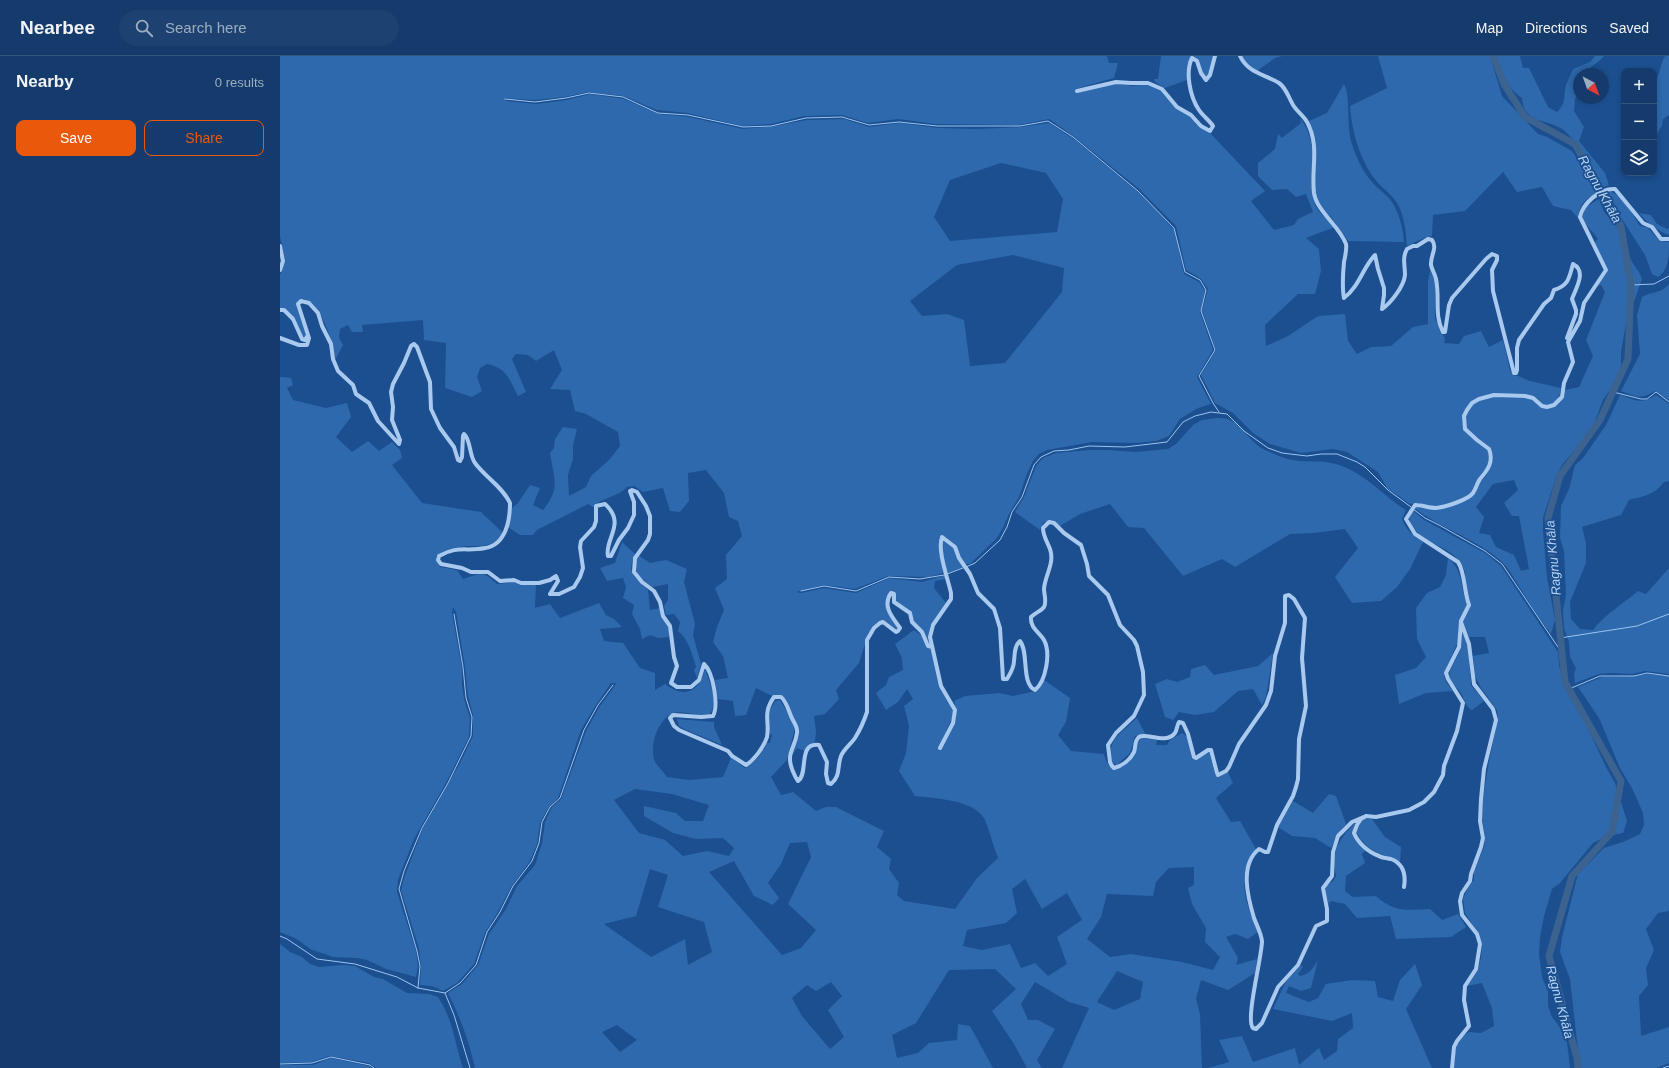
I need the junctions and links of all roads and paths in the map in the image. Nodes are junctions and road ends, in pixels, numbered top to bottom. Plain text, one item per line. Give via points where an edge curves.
1 (1215, 56) edge
2 (1240, 56) edge
3 (1077, 91) dead end
4 (1669, 239) edge
5 (280, 246) edge
6 (280, 270) edge
7 (280, 310) edge
8 (308, 334) junction
9 (280, 338) edge
10 (1568, 342) junction
11 (1461, 621) junction
12 (932, 647) junction
13 (940, 748) dead end
14 (1366, 816) junction
15 (1404, 888) dead end
16 (1452, 1068) edge

1 - 3 street via 1206,80 1197,61 1192,58 1189,64 1188,79 1199,110 1213,126 1210,131 1177,107 1162,89 1148,83 1116,82
2 - 10 street via 1255,73 1280,84 1292,104 1307,121 1314,149 1314,194 1319,208 1331,219 1346,246 1344,298 1375,255 1384,288 1382,309 1391,302 1405,276 1404,259 1407,249 1418,246 1428,239 1432,240 1435,247 1431,266 1436,279 1437,318 1445,332 1452,298 1492,254 1497,256 1492,270 1493,291 1516,373 1519,340 1551,298 1554,290 1565,286 1573,264 1578,266 1581,272 1572,299 1576,314 1567,337
4 - 10 street via 1661,239 1652,227 1643,223 1615,189 1605,190 1586,203 1580,217 1606,270 1584,303 1580,321
5 - 6 street via 283,261
7 - 8 street via 284,310 293,318 302,339 305,340
8 - 9 street via 308,343 304,346
8 - 12 street via 298,304 301,301 309,303 318,313 331,344 338,371 353,385 356,394 369,403 378,421 399,444 400,440 392,420 391,392 411,346 417,346 430,382 431,409 440,428 454,447 458,460 462,457 464,434 473,460 508,498 510,509 500,541 484,549 458,549 446,552 439,556 438,560 442,564 471,572 488,572 500,581 539,583 556,576 558,582 550,594 559,594 574,587 580,577 583,568 581,541 594,527 596,506 605,504 614,521 614,532 607,552 608,556 611,556 634,515 634,502 630,491 637,492 650,516 650,534 635,558 633,569 637,577 657,596 663,609 663,616 670,626 674,657 678,666 671,683 678,687 691,687 699,680 704,664 715,698 713,716 673,715 670,718 679,730 728,751 746,765 760,750 767,737 768,706 774,697 781,697 785,700 797,728 789,761 795,778 798,781 801,779 804,758 810,746 815,744 821,747 827,762 828,783 834,782 838,776 842,754 855,737 867,712 869,637 880,623 887,624 896,632 900,628 887,608 891,593 895,595 896,605 910,613 912,622 922,632 928,646
10 - 11 street via 1573,362 1558,402 1547,407 1533,398 1494,395 1472,403 1463,422 1470,435 1489,449 1491,459 1487,471 1469,497 1436,508 1415,506 1406,520 1415,534 1448,555 1460,566 1469,605
11 - 14 street via 1458,647 1446,673 1462,699 1463,707 1440,781 1429,798 1418,806 1376,817
11 - 16 street via 1469,644 1474,684 1493,709 1496,720 1484,769 1480,804 1481,847 1470,881 1460,901 1462,915 1477,934 1480,944 1476,969 1465,986 1464,1000 1469,1026 1454,1047
12 - 13 street via 941,686 955,710 954,723
12 - 14 street via 930,637 933,625 951,598 942,556 942,537 955,547 978,593 994,609 1000,628 1003,679 1007,679 1010,674 1015,649 1020,641 1030,687 1035,690 1037,688 1045,672 1046,643 1031,621 1044,607 1044,589 1050,568 1050,549 1043,528 1049,522 1054,523 1081,545 1089,576 1108,595 1120,625 1138,646 1144,695 1134,716 1116,733 1108,746 1112,766 1119,767 1131,757 1136,740 1140,737 1170,738 1176,732 1179,722 1183,723 1188,734 1194,757 1211,750 1218,775 1226,772 1239,744 1266,705 1271,691 1275,656 1285,623 1285,596 1289,595 1294,599 1305,618 1302,658 1306,706 1299,739 1298,779 1295,791 1277,825 1268,852 1259,849 1248,870 1247,890 1262,940 1252,1004 1250,1024 1253,1028 1256,1029 1262,1022 1278,987 1298,965 1316,926 1327,921 1323,888 1332,876 1333,852 1338,836 1352,822
14 - 15 street via 1357,825 1354,833 1357,839 1371,852 1396,861 1401,866 1406,878

